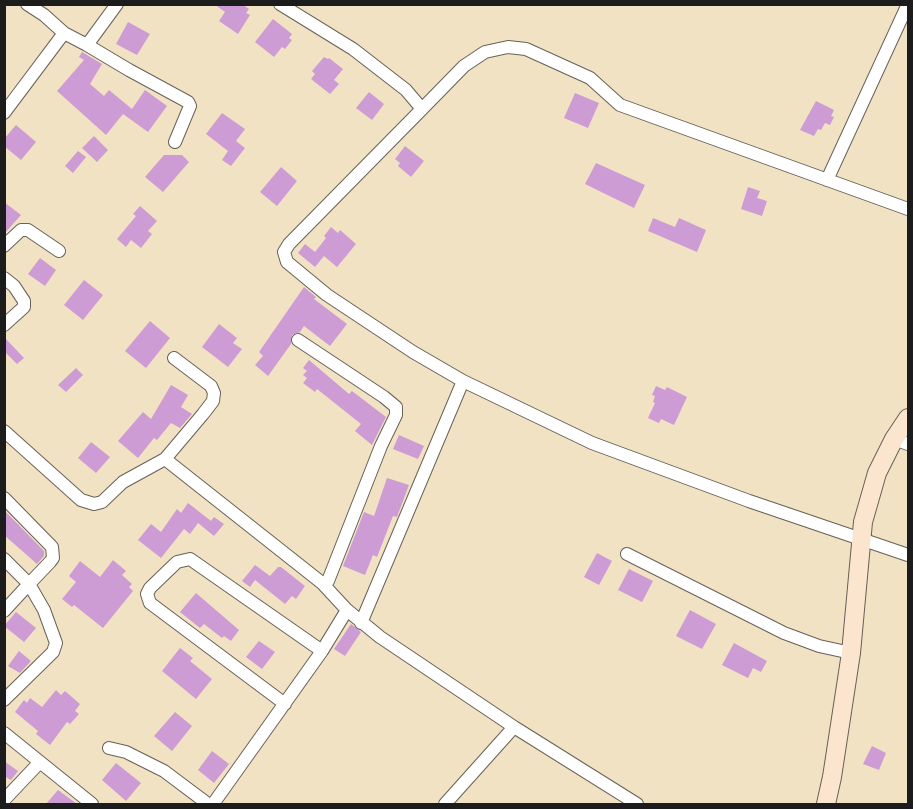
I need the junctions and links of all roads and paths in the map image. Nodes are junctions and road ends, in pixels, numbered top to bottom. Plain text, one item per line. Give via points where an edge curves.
1 (27, 4) edge
2 (117, 4) edge
3 (280, 4) edge
4 (908, 4) edge
5 (64, 33) junction
6 (87, 45) junction
7 (422, 109) junction
8 (4, 113) edge
9 (175, 142) dead end
10 (827, 180) junction
11 (909, 209) edge
12 (4, 246) edge
13 (59, 251) dead end
14 (4, 278) edge
15 (4, 324) edge
16 (298, 340) dead end
17 (174, 358) dead end
18 (463, 381) junction
19 (909, 418) edge
20 (4, 431) edge
21 (901, 442) edge
22 (165, 459) junction
23 (4, 498) edge
24 (862, 538) junction
25 (627, 554) dead end
26 (909, 555) edge
27 (4, 559) edge
28 (29, 584) junction
29 (321, 584) junction
30 (347, 610) junction
31 (4, 611) edge
32 (361, 623) junction
33 (322, 651) junction
34 (851, 653) junction
35 (4, 700) edge
36 (285, 704) junction
37 (514, 727) junction
38 (4, 733) edge
39 (109, 748) dead end
40 (40, 762) junction
41 (4, 800) edge
42 (92, 804) edge
43 (208, 804) edge
44 (213, 804) edge
45 (445, 804) edge
46 (637, 804) edge
47 (826, 804) edge

1 - 5 street
2 - 6 street
3 - 7 street via 353,49 406,90
4 - 10 street
5 - 6 street
5 - 8 street
6 - 9 street via 188,102 190,106
7 - 10 street via 464,66 485,52 508,47 526,49 590,78 621,105
7 - 18 street via 289,244 284,256 327,295
10 - 11 street
12 - 13 street via 21,230 28,230
14 - 15 street via 24,301 24,307
16 - 29 street via 396,407 328,581
17 - 22 street via 211,386 214,393 213,401
18 - 24 street via 592,443
18 - 32 street
19 - 21 main road
20 - 22 street via 81,500 94,504 102,502 123,482
21 - 24 main road via 877,473
22 - 29 street
23 - 28 street via 52,547 53,558
24 - 26 street
24 - 34 main road
25 - 34 street via 784,633
27 - 28 street
28 - 31 street
28 - 35 street via 56,643 53,652
29 - 30 street
30 - 32 street
30 - 33 street
32 - 37 street
33 - 36 street
33 - 36 street via 190,559 177,562 150,588 150,603
34 - 47 main road
36 - 44 street
37 - 45 street
37 - 46 street
38 - 40 street
39 - 43 street via 164,771
40 - 41 street
40 - 42 street

